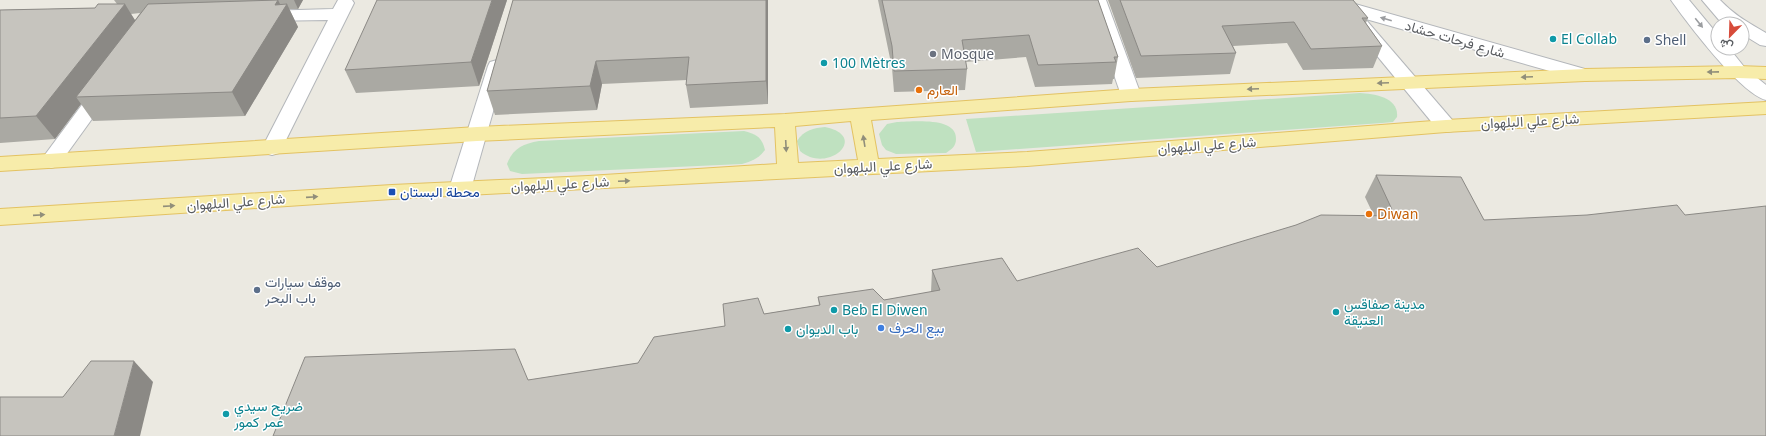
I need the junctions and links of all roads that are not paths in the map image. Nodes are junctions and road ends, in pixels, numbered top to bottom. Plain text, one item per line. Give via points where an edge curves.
1 (1097, 0) edge
2 (1325, 0) edge
3 (1680, 0) edge
4 (1711, 0) edge
5 (1345, 4) edge
6 (343, 7) edge
7 (244, 16) edge
8 (1725, 16) edge
9 (1750, 32) edge
10 (1710, 36) edge
11 (1766, 41) edge
12 (501, 53) edge
13 (1726, 56) edge
14 (1738, 72) junction
15 (1766, 73) edge
16 (115, 74) edge
17 (1585, 75) junction
18 (1408, 82) junction
19 (1766, 94) edge
20 (1131, 95) junction
21 (1766, 108) edge
22 (860, 115) junction
23 (785, 120) junction
24 (1446, 126) junction
25 (477, 134) junction
26 (272, 148) junction
27 (51, 161) junction
28 (0, 164) edge
29 (869, 166) junction
30 (788, 172) junction
31 (460, 189) junction
32 (0, 217) edge

1 - 20 street
2 - 5 street, شارع فرحات حشاد
3 -> 10 street
4 - 8 street
17 -> 5 street, شارع فرحات حشاد
5 - 18 street
6 - 7 street
6 - 26 street
9 - 11 street
12 - 25 street
13 - 14 street
14 - 15 main road
14 -> 17 main road
14 - 19 street
16 - 27 street
17 -> 18 main road
18 -> 20 main road
18 - 24 street
20 - 22 main road
21 - 24 main road, شارع علي البلهوان
22 - 23 main road
29 -> 22 main road
23 - 25 main road
23 -> 30 main road
24 - 29 main road, شارع علي البلهوان via 1027,159
25 - 26 main road
25 - 31 street
26 - 27 main road
27 - 28 main road
29 - 30 main road, شارع علي البلهوان
31 -> 30 main road, شارع علي البلهوان
32 -> 31 main road, شارع علي البلهوان

